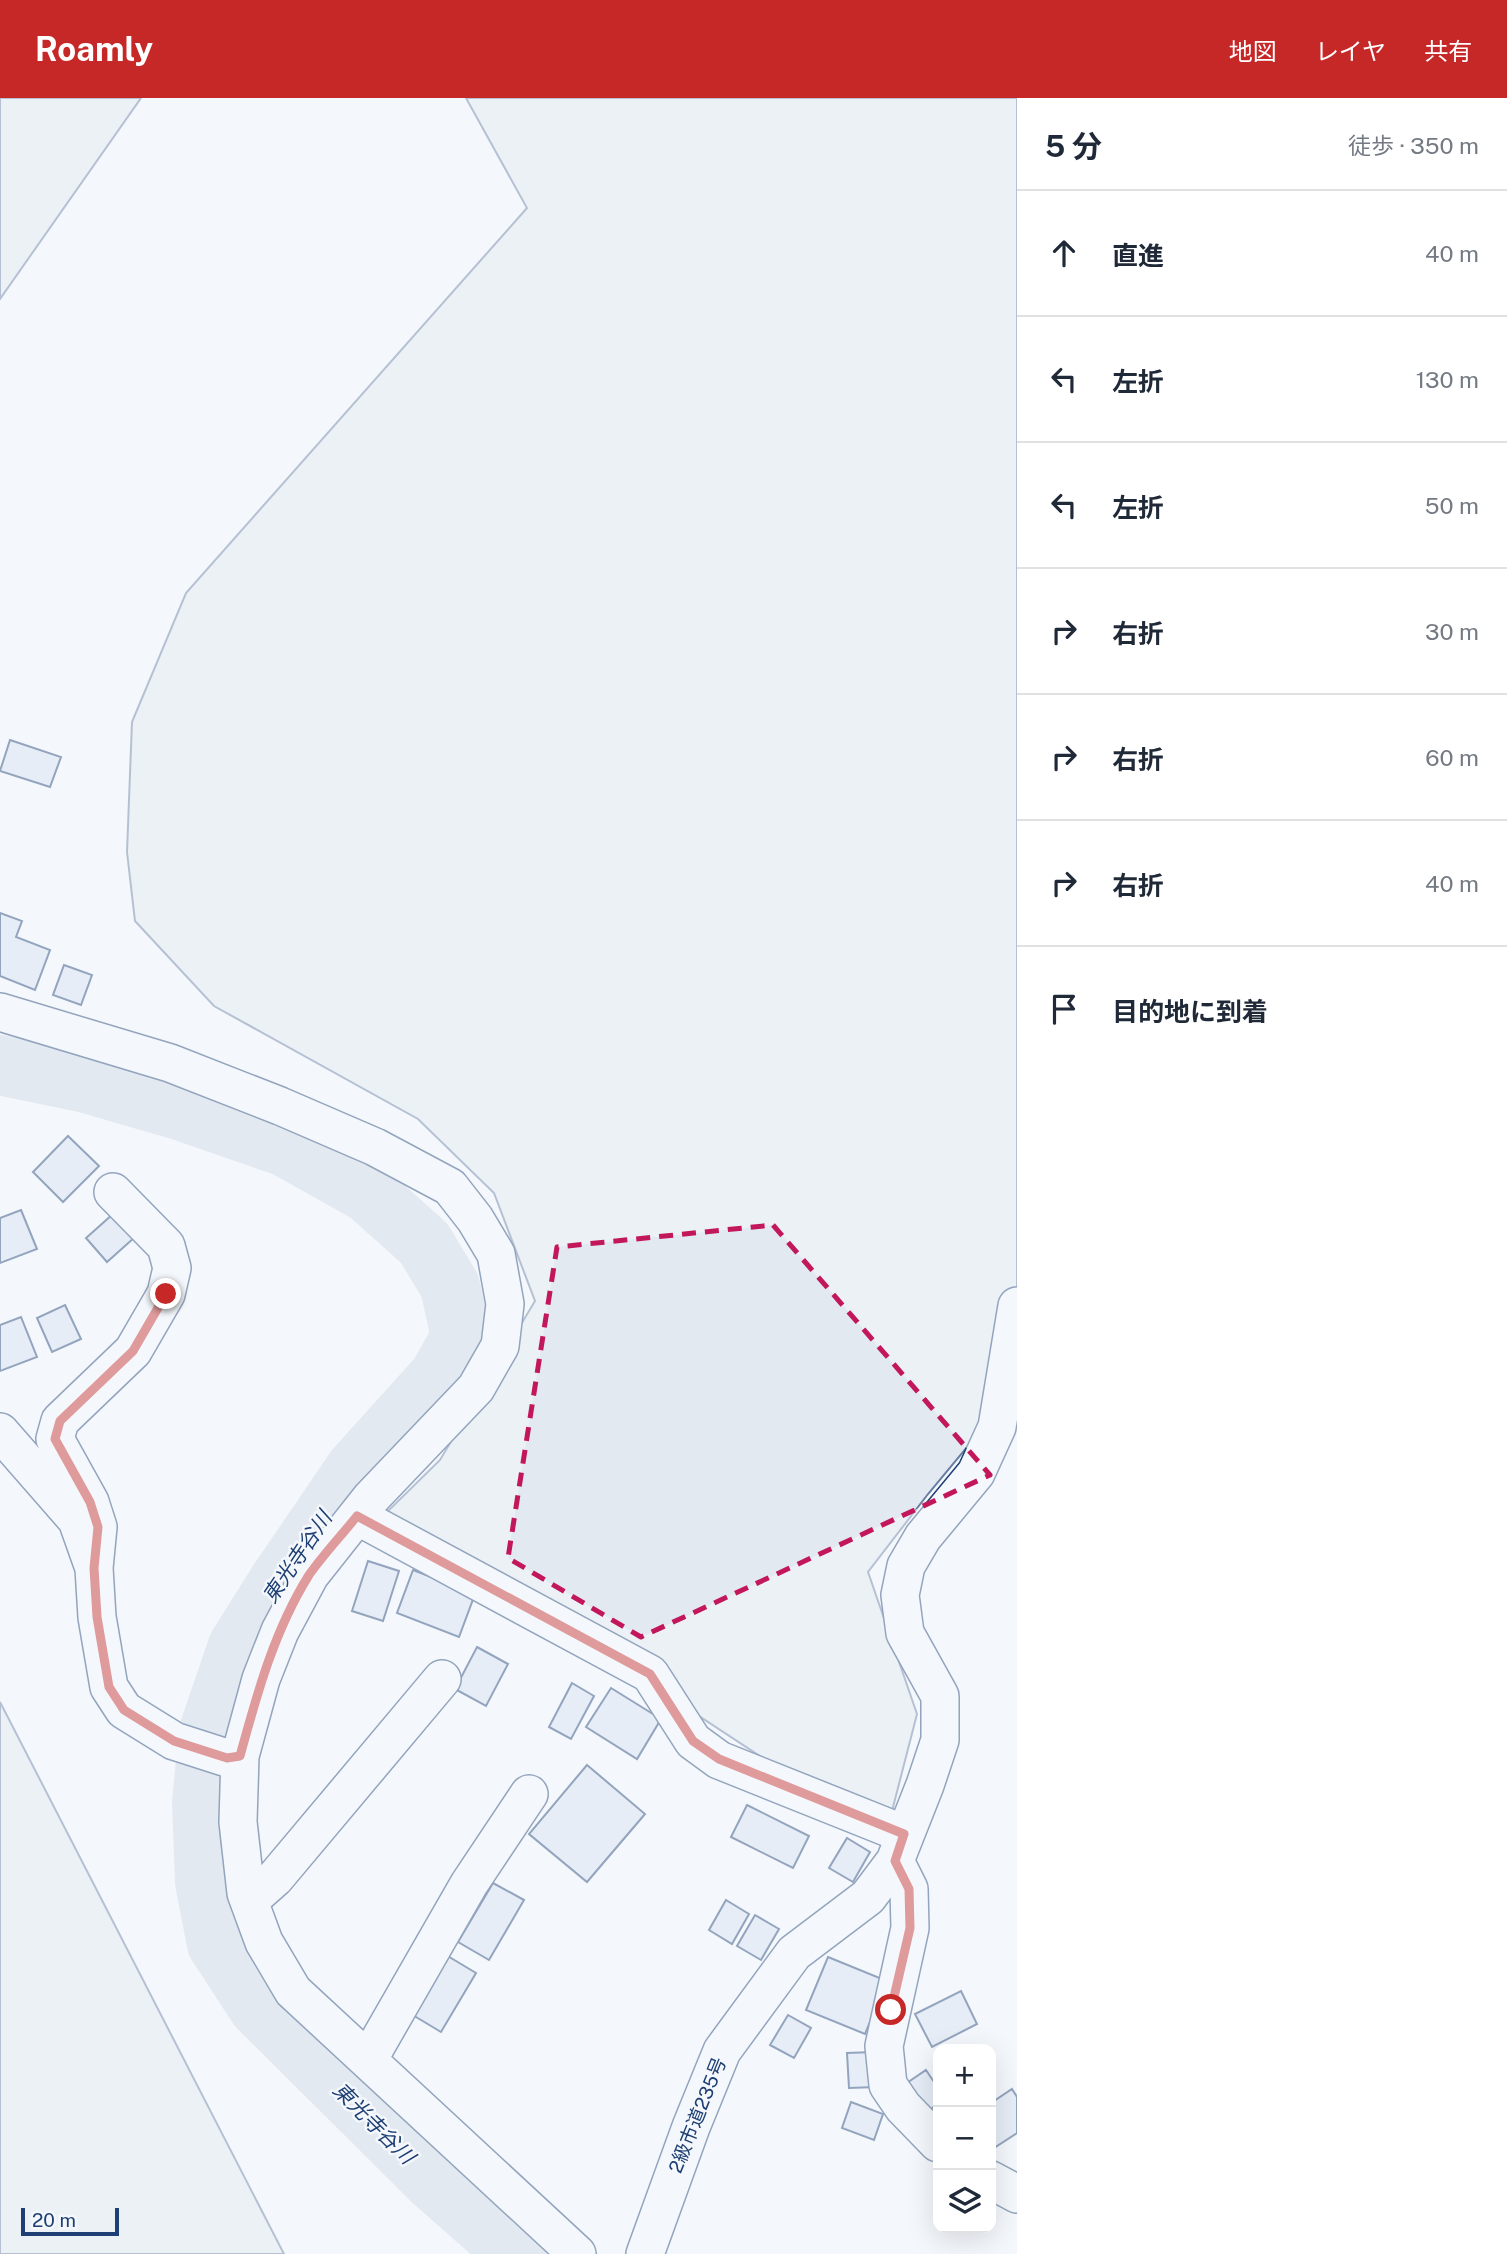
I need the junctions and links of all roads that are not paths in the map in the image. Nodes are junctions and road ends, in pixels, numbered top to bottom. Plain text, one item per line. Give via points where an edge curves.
1 (0, 1012) edge
2 (113, 1192) dead end
3 (1017, 1307) edge
4 (0, 1432) edge
5 (357, 1516) junction
6 (94, 1568) junction
7 (442, 1679) dead end
8 (233, 1757) junction
9 (529, 1794) dead end
10 (900, 1848) junction
11 (249, 1901) junction
12 (368, 2060) junction
13 (933, 2138) edge
14 (996, 2182) edge
15 (1017, 2193) edge
16 (577, 2254) edge
17 (645, 2254) edge

1 - 5 street via 170,1063 280,1106 374,1147 450,1188 475,1219 496,1254 505,1304 499,1346 476,1388
2 - 6 street via 166,1246 172,1268 166,1294 133,1351 60,1421 55,1439 90,1502 98,1527
3 - 10 street, 2級市道235号 via 997,1427 976,1473 923,1537 906,1566 900,1595 905,1633 940,1696 940,1740
4 - 6 street via 77,1520
5 - 8 street via 310,1575 280,1631
5 - 10 street via 650,1674 693,1741 719,1759
6 - 8 street via 109,1687 124,1710 174,1741
7 - 11 street via 275,1878
8 - 11 street
9 - 12 street via 469,1884
10 - 13 street via 909,1889 910,1928 884,2046 888,2085
10 - 17 street, 2級市道235号 via 868,1897 794,1953 722,2051
11 - 12 street via 264,1942 293,1991
12 - 16 street
14 - 15 street

